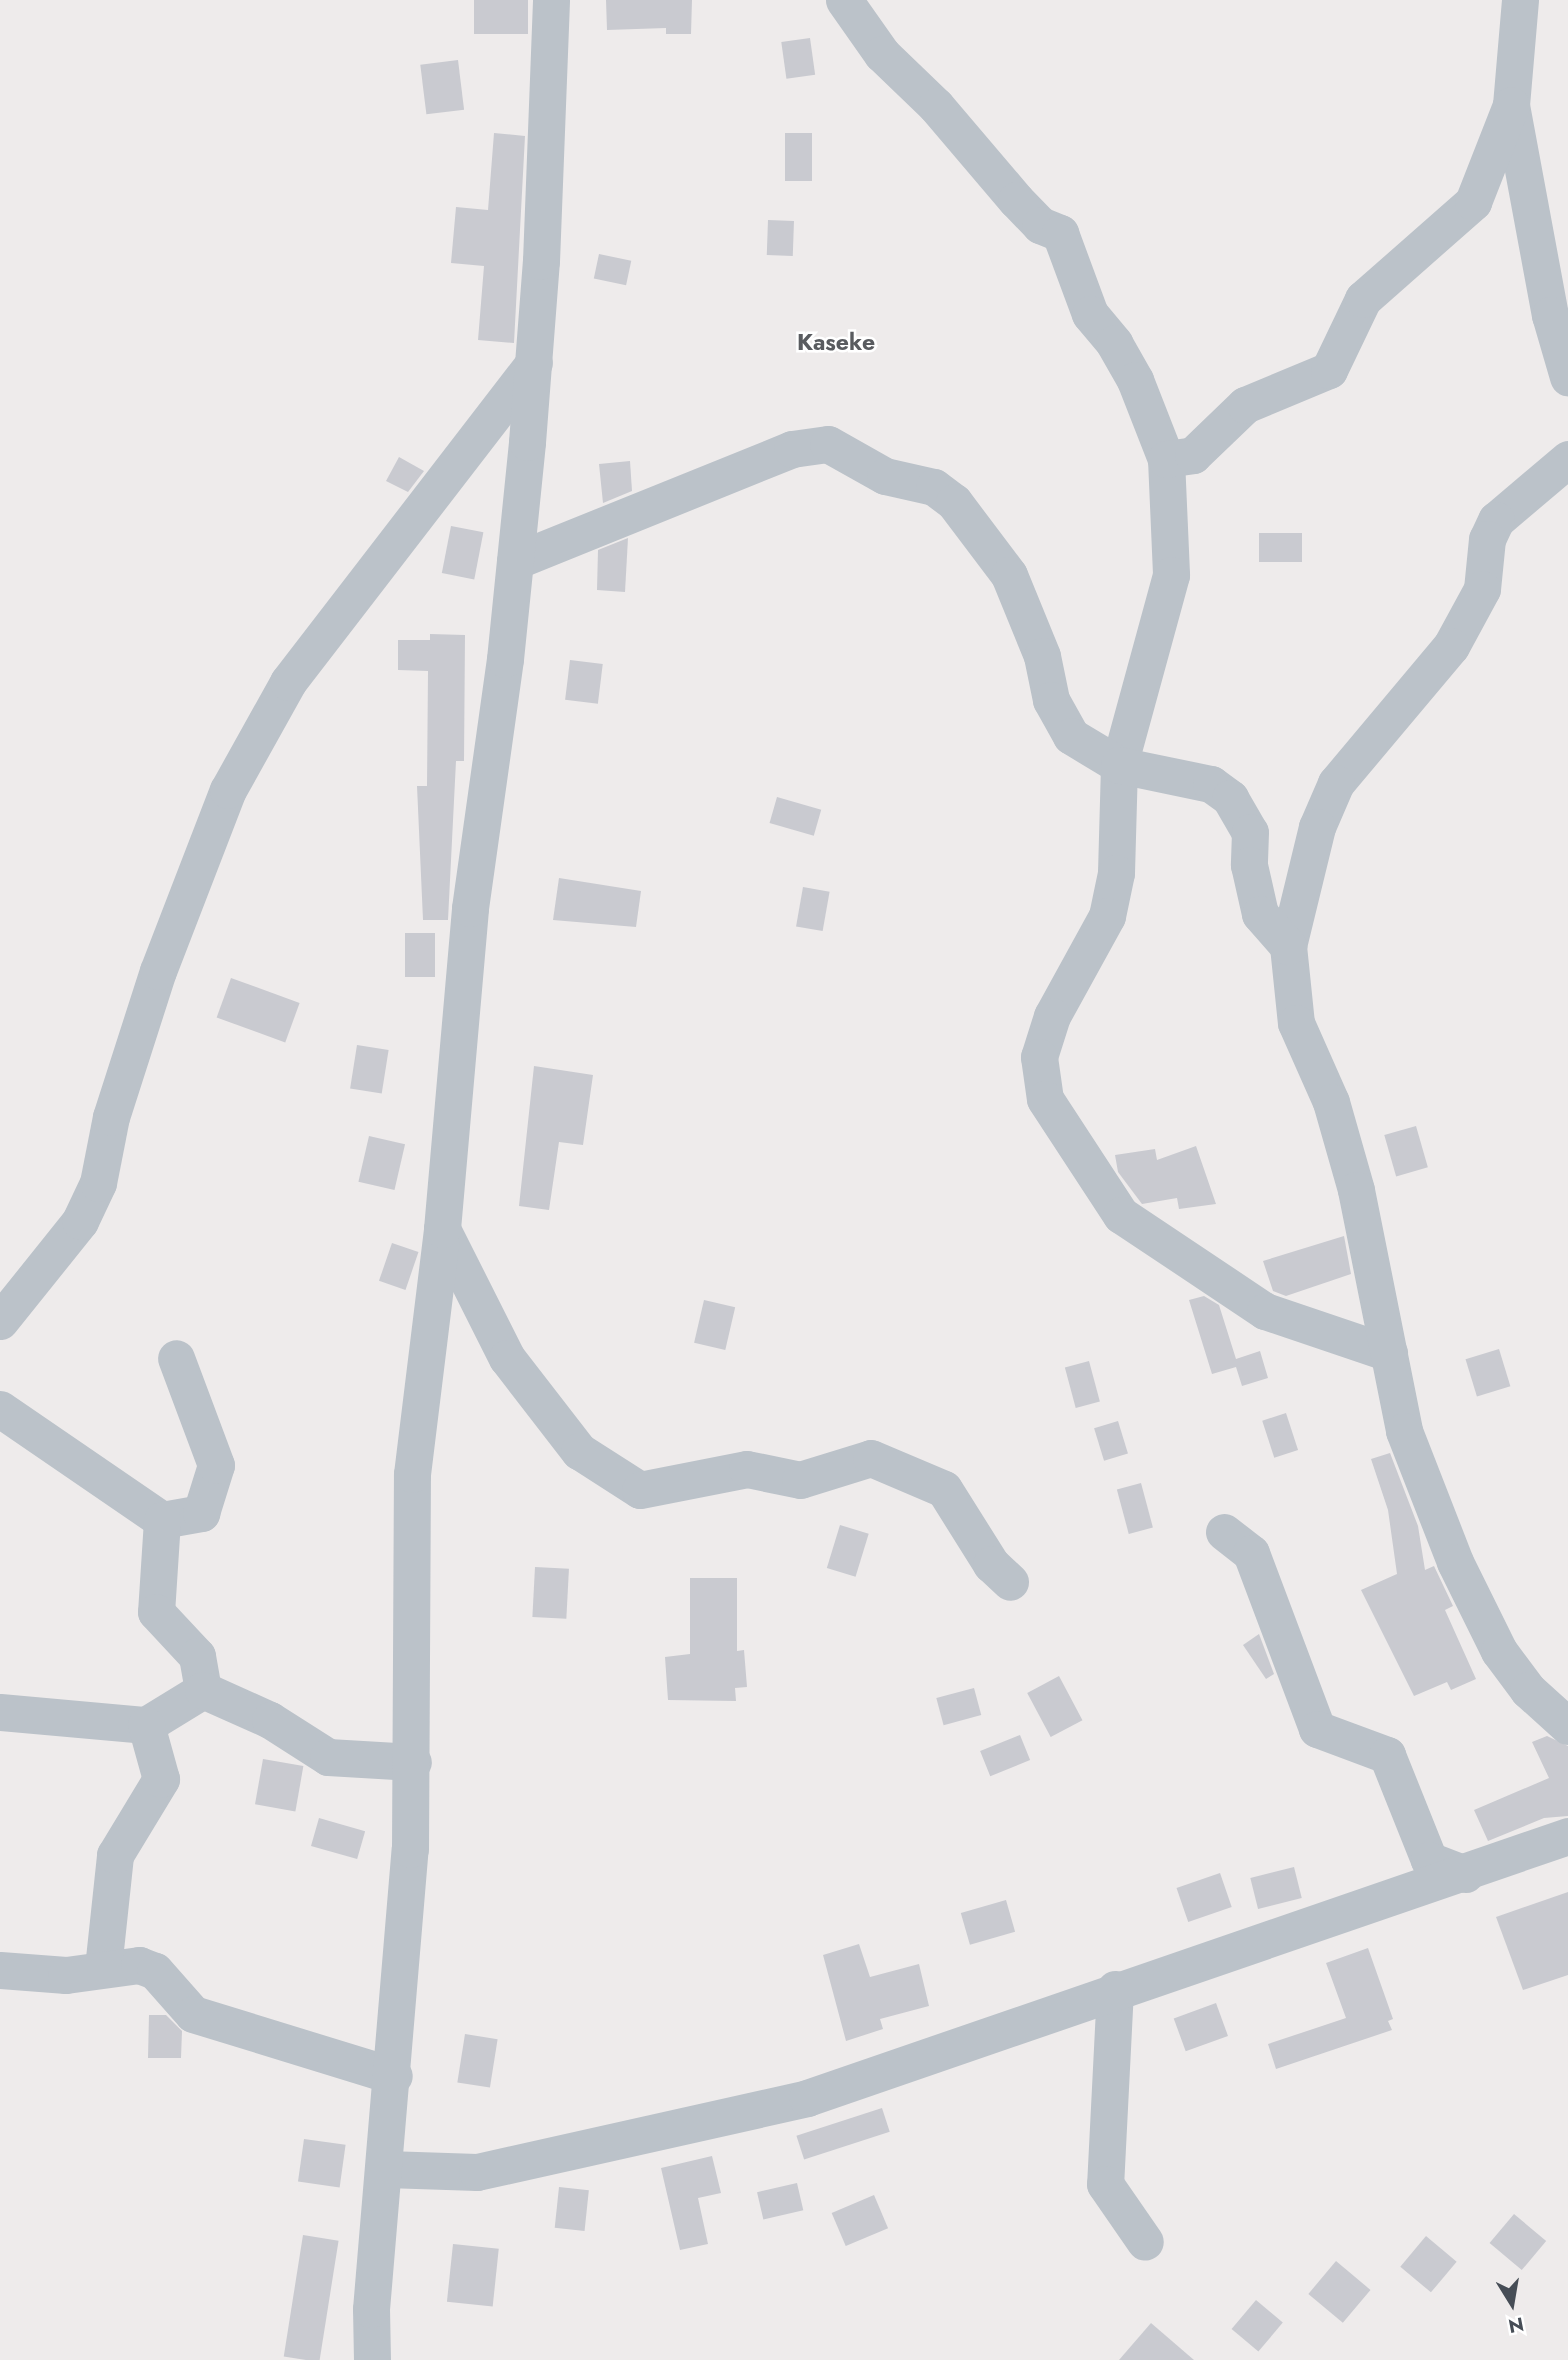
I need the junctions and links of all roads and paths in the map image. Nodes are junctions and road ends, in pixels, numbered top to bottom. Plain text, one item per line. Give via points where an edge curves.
1 (551, 0) edge
2 (844, 0) edge
3 (1520, 0) edge
4 (1511, 105) junction
5 (534, 363) junction
6 (1568, 377) edge
7 (1166, 459) junction
8 (1568, 459) edge
9 (515, 561) junction
10 (1119, 765) junction
11 (1288, 946) junction
12 (442, 1229) junction
13 (0, 1321) edge
14 (1390, 1353) junction
15 (176, 1358) dead end
16 (0, 1409) edge
17 (162, 1520) junction
18 (1224, 1532) dead end
19 (1010, 1582) dead end
20 (202, 1690) junction
21 (0, 1712) edge
22 (146, 1725) junction
23 (1568, 1726) edge
24 (413, 1762) junction
25 (1568, 1836) edge
26 (1465, 1874) junction
27 (103, 1968) junction
28 (0, 1970) edge
29 (1115, 1989) junction
30 (394, 2076) junction
31 (386, 2169) junction
32 (1145, 2242) dead end
33 (372, 2360) edge

1 - 5 street
2 - 7 street via 882,54 1040,225 1060,233 1090,314 1114,342 1135,380
3 - 4 street
4 - 6 street via 1550,315
4 - 7 street via 1474,202 1363,299 1329,370 1245,405 1193,455
5 - 9 street
5 - 13 street via 288,682 228,790 158,971 111,1117 98,1183 80,1222
7 - 10 street via 1171,575
8 - 11 street via 1496,520 1487,539 1482,589 1451,646 1336,783 1317,827
9 - 10 street via 747,465 792,449 828,444 885,476 934,487 954,502 1009,575 1042,656 1051,700 1071,736
9 - 12 street via 470,908
10 - 11 street via 1211,784 1230,798 1250,832 1249,865 1261,914
10 - 14 street via 1116,873 1107,916 1052,1016 1039,1057 1045,1099 1121,1215 1265,1311
11 - 14 street via 1296,1023 1331,1102
12 - 19 street via 507,1358 579,1451 640,1490 747,1469 800,1480 871,1458 944,1489 990,1564
12 - 24 street via 412,1474
14 - 23 street via 1404,1431 1455,1562 1499,1651 1528,1690
15 - 17 street via 216,1465 201,1513
16 - 17 street
17 - 20 street via 156,1612 197,1656
18 - 26 street via 1251,1553 1317,1729 1387,1755 1429,1860
20 - 22 street
20 - 24 street via 270,1720 328,1757
21 - 22 street
22 - 27 street via 161,1779 115,1855
24 - 30 street
25 - 26 street
26 - 29 street
27 - 28 street via 66,1975
27 - 30 street via 147,1968 193,2014
29 - 31 street via 739,2117 477,2172
29 - 32 street via 1105,2184
30 - 31 street
31 - 33 street via 371,2309

